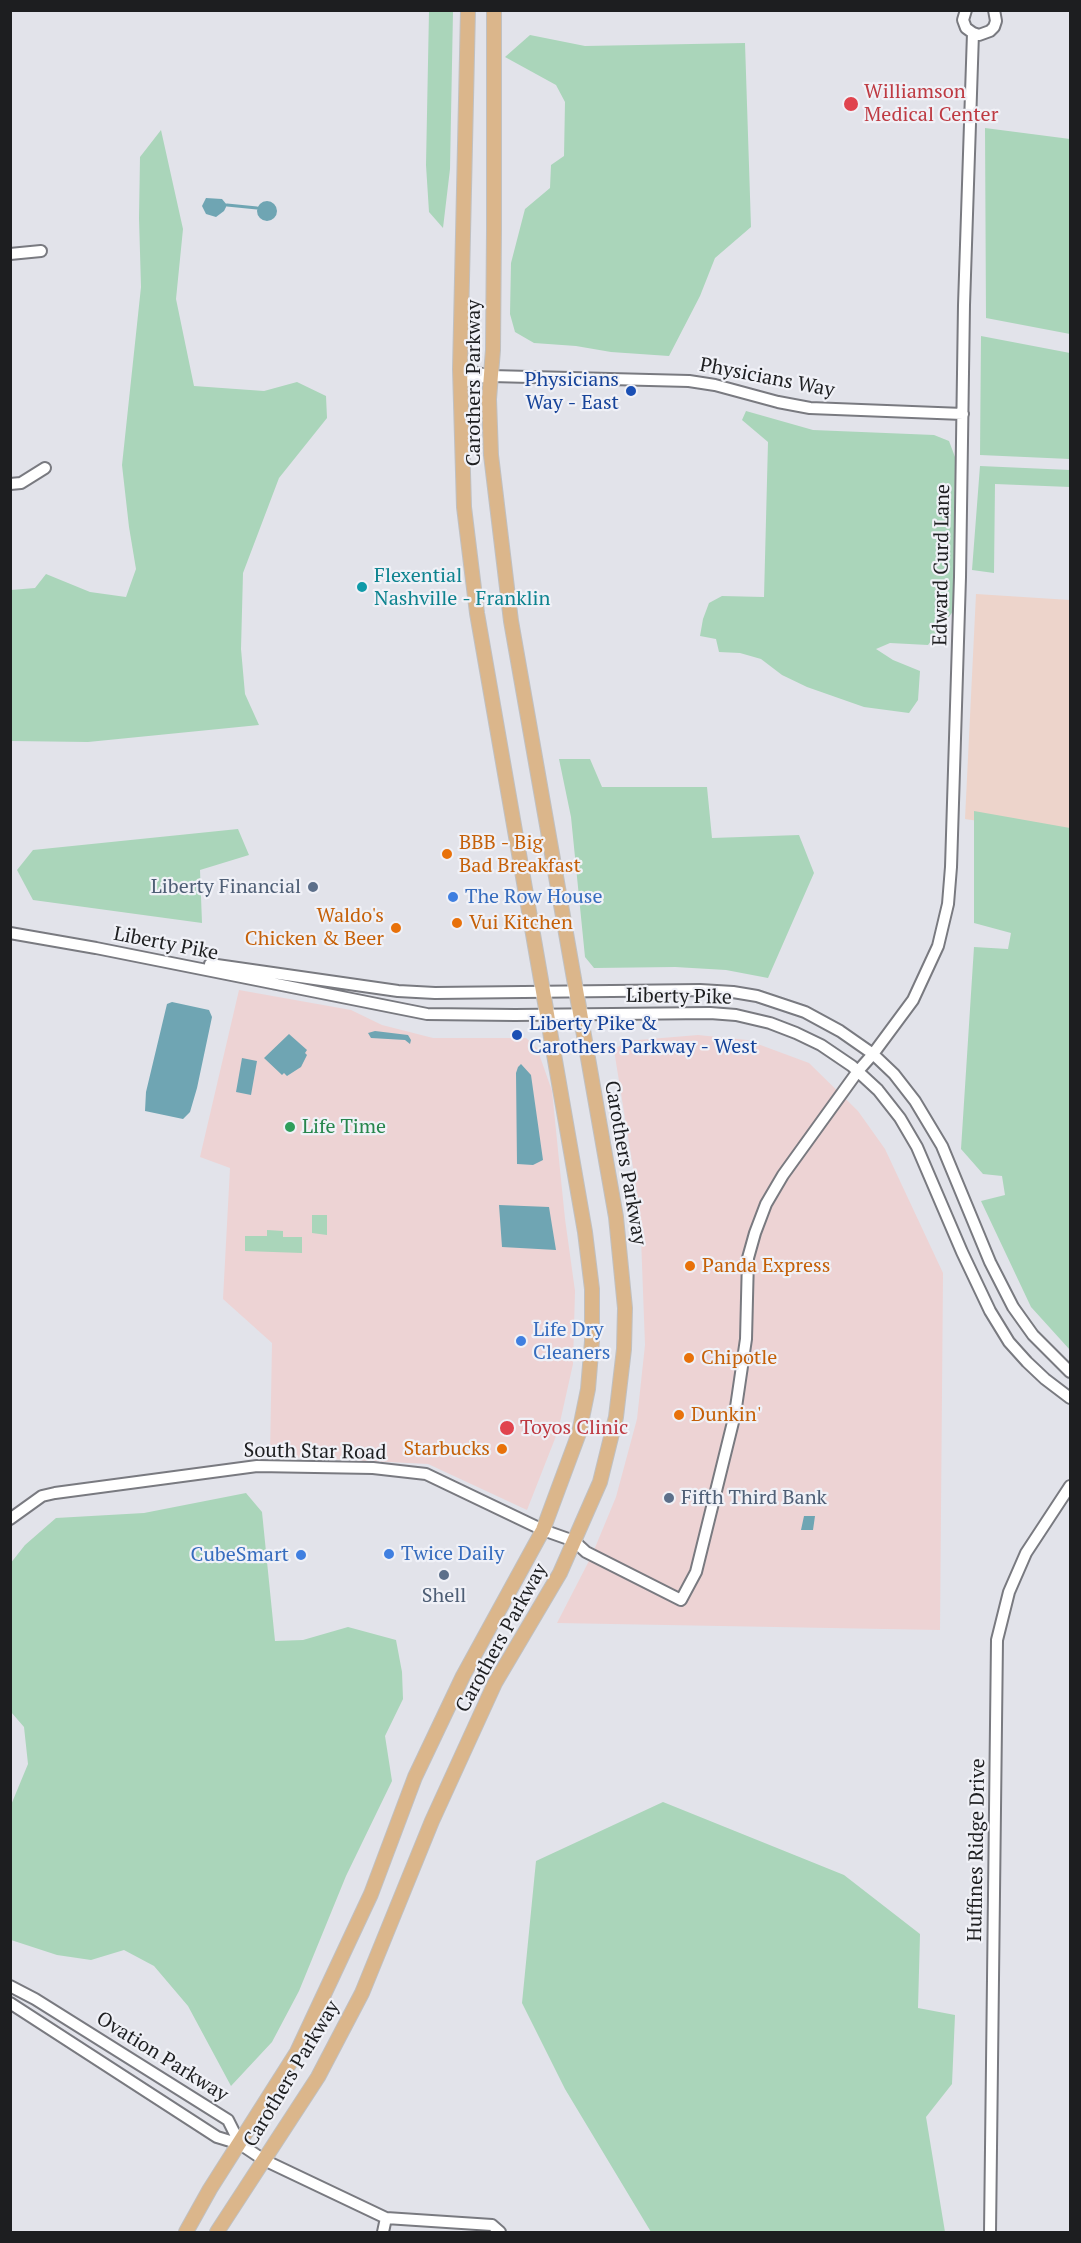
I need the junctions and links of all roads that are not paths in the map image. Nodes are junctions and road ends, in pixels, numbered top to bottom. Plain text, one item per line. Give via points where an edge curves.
1 (468, 10) edge
2 (494, 10) edge
3 (966, 10) edge
4 (994, 10) edge
5 (973, 33) junction
6 (41, 250) dead end
7 (10, 254) edge
8 (460, 369) junction
9 (491, 376) junction
10 (460, 383) junction
11 (963, 414) junction
12 (45, 468) dead end
13 (10, 484) edge
14 (10, 933) edge
15 (96, 948) junction
16 (543, 991) junction
17 (576, 991) junction
18 (548, 1014) junction
19 (581, 1014) junction
20 (873, 1054) junction
21 (858, 1071) junction
22 (964, 1200) junction
23 (944, 1208) junction
24 (1071, 1372) edge
25 (1071, 1398) edge
26 (1071, 1486) edge
27 (10, 1519) edge
28 (543, 1530) junction
29 (574, 1541) junction
30 (681, 1600) joint
31 (10, 1986) edge
32 (10, 2003) edge
33 (53, 2010) junction
34 (44, 2024) junction
35 (240, 2144) junction
36 (264, 2160) junction
37 (386, 2218) junction
38 (186, 2232) edge
39 (217, 2232) edge
40 (382, 2232) edge
41 (500, 2232) edge
42 (990, 2232) edge

1 - 8 main road, Carothers Parkway
2 - 9 main road, Carothers Parkway
3 - 5 street, Edward Curd Lane via 964,24
4 - 5 street via 996,21 990,31
5 - 11 street, Edward Curd Lane
6 - 7 street
8 - 9 street, Physicians Way
8 - 10 main road, Carothers Parkway
9 - 10 street, Physicians Way
9 - 11 street, Physicians Way via 689,381 810,408
9 - 17 main road, Carothers Parkway via 491,455 511,621
10 - 16 main road, Carothers Parkway via 470,564
11 - 20 street, Edward Curd Lane via 948,904 930,967 913,1000
12 - 13 street via 21,483
14 - 15 street, Liberty Pike
15 - 16 street, Liberty Pike via 398,991
15 - 18 street, Liberty Pike via 427,1014
16 - 17 street, Liberty Pike
16 - 18 main road, Carothers Parkway
17 - 19 main road, Carothers Parkway
17 - 20 street, Liberty Pike via 700,990 757,996 805,1012
18 - 19 street, Liberty Pike
18 - 28 main road, Carothers Parkway via 585,1232 592,1289 592,1341 579,1433
19 - 21 street, Liberty Pike via 736,1015 796,1033
19 - 29 main road, Carothers Parkway via 616,1217 625,1308 616,1417 600,1482
20 - 21 street, Edward Curd Lane
20 - 22 street, Liberty Pike via 894,1074 930,1123
21 - 23 street, Liberty Pike via 900,1118
21 - 30 street, Edward Curd Lane via 783,1175 755,1233 748,1258 746,1339 735,1414 696,1572
22 - 23 street
22 - 24 street, Liberty Pike via 1013,1307 1033,1335
23 - 25 street, Liberty Pike via 990,1311 1009,1342 1045,1379
26 - 42 street, Huffines Ridge Drive via 1026,1553 1009,1592 997,1640
27 - 28 street, South Star Road via 49,1494 271,1465 426,1474
28 - 29 street, South Star Road
28 - 35 main road, Carothers Parkway via 458,1686 415,1777 370,1894 297,2052
29 - 30 street, South Star Road via 586,1552
29 - 36 main road, Carothers Parkway via 560,1573 495,1683 432,1821 362,1993 318,2077
31 - 33 street, Ovation Parkway
32 - 34 street, Ovation Parkway
33 - 34 street
33 - 35 street, Ovation Parkway via 228,2120
34 - 35 street, Ovation Parkway via 217,2137
35 - 36 street, Ovation Parkway
35 - 38 main road, Carothers Parkway
36 - 37 street, Ovation Parkway
36 - 39 main road, Carothers Parkway
37 - 40 street
37 - 41 street via 492,2225

